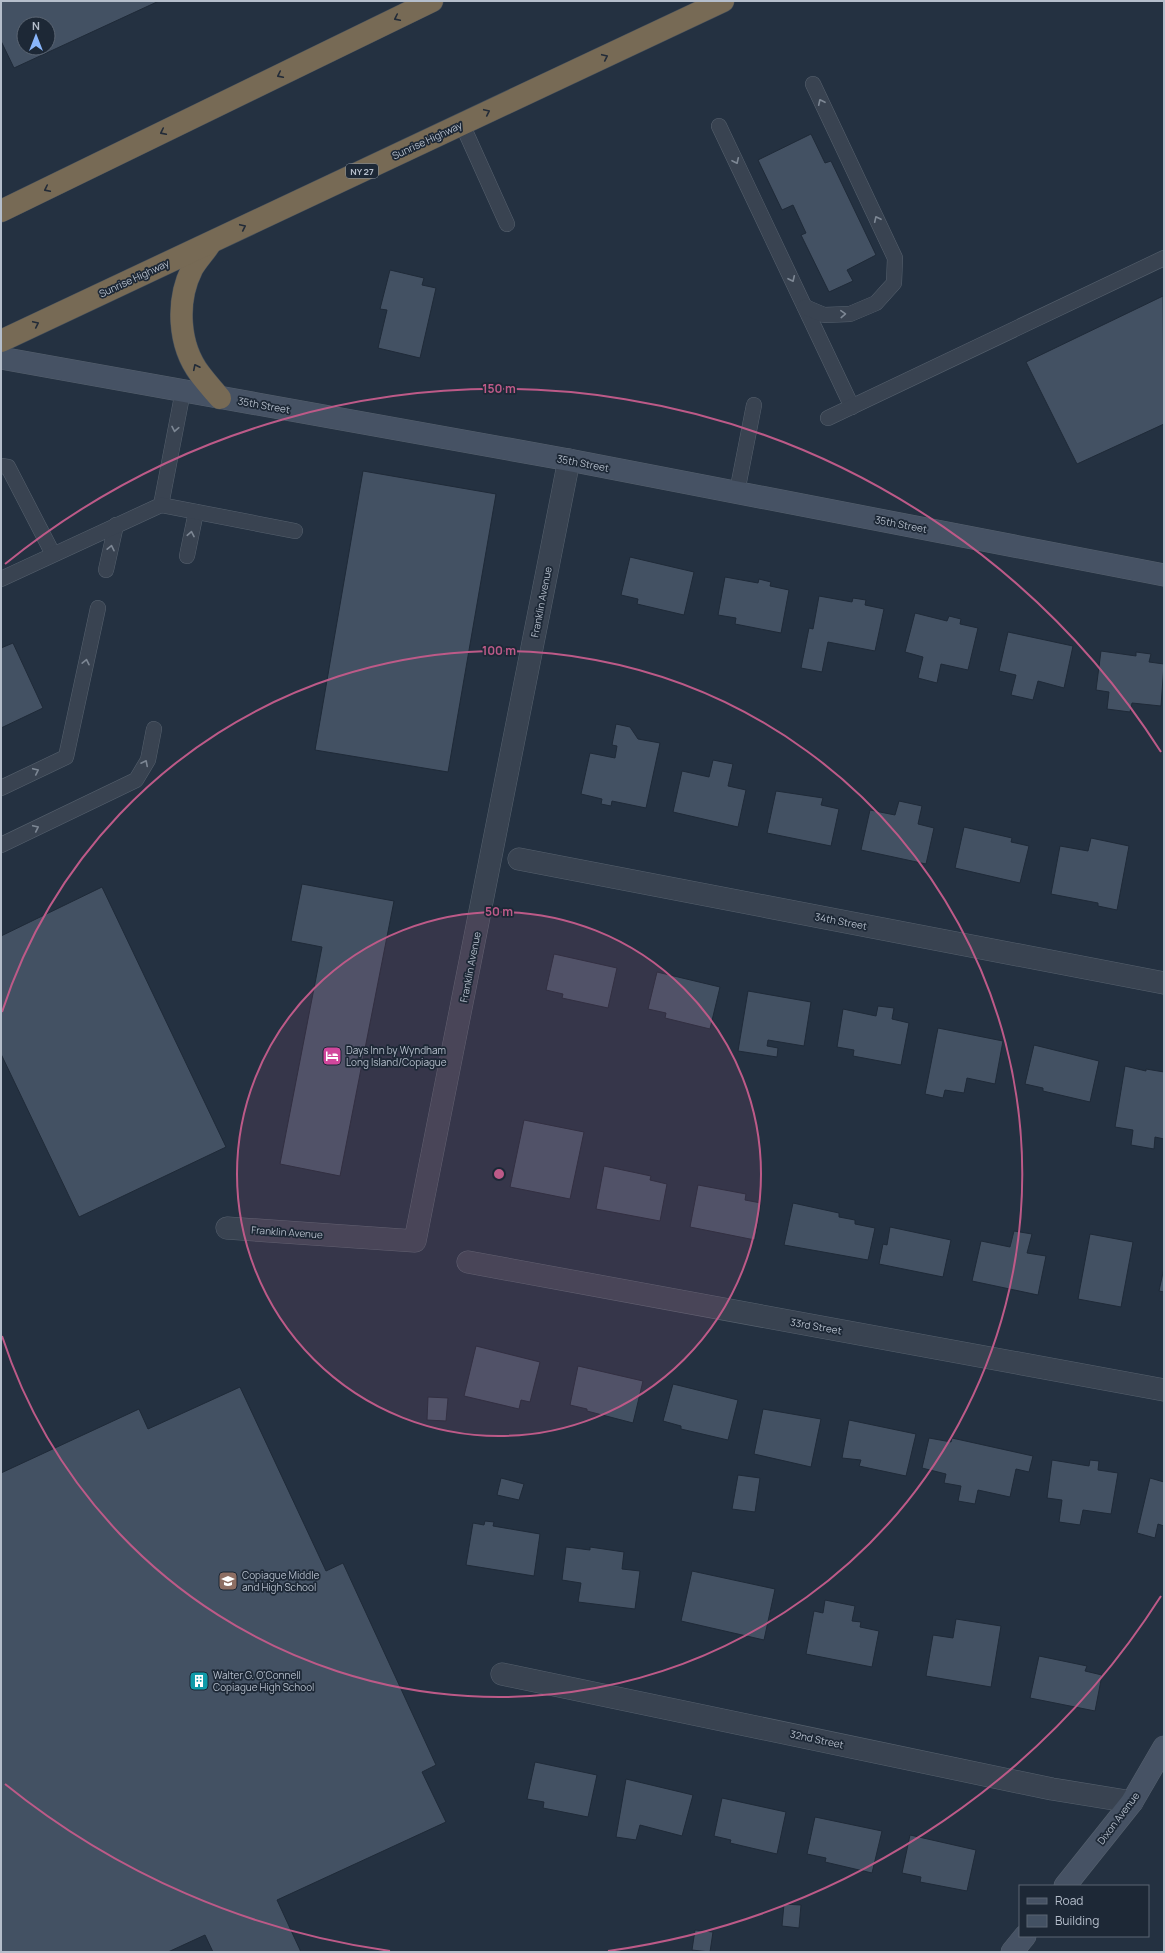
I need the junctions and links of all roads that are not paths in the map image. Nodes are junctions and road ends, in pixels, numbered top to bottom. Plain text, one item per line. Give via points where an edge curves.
1 (432, 1) edge
2 (723, 1) edge
3 (813, 84) dead end
4 (462, 124) junction
5 (720, 126) dead end
6 (1, 212) edge
7 (507, 224) dead end
8 (212, 242) junction
9 (1164, 258) edge
10 (805, 307) junction
11 (1, 341) edge
12 (1, 358) edge
13 (182, 391) junction
14 (220, 398) junction
15 (754, 405) dead end
16 (852, 407) junction
17 (828, 418) dead end
18 (569, 460) junction
19 (1, 466) edge
20 (737, 492) junction
21 (161, 505) junction
22 (196, 512) junction
23 (116, 525) junction
24 (295, 531) dead end
25 (53, 554) junction
26 (187, 556) dead end
27 (106, 570) dead end
28 (1164, 575) edge
29 (1, 579) edge
30 (98, 608) dead end
31 (154, 729) dead end
32 (1, 788) edge
33 (1, 845) edge
34 (519, 859) dead end
35 (1164, 983) edge
36 (227, 1228) dead end
37 (468, 1262) dead end
38 (1164, 1390) edge
39 (502, 1674) dead end
40 (1164, 1747) edge
41 (1132, 1802) junction
42 (1066, 1885) edge
43 (1024, 1937) edge
44 (1012, 1952) edge

1 -> 6 highway
4 -> 2 highway, Sunrise Highway / NY 27
10 -> 3 lane via 824,315 850,314 876,303 894,282 896,258
4 - 7 lane
8 -> 4 highway, Sunrise Highway / NY 27
5 -> 10 lane
11 -> 8 highway, Sunrise Highway / NY 27
14 -> 8 highway via 199,373 185,344 182,323 182,294 193,268
9 - 16 lane
10 - 16 lane
12 - 13 street, 35th Street
13 - 14 street, 35th Street
13 -> 21 lane
14 - 18 street, 35th Street
15 - 20 lane
16 - 17 lane
18 - 20 street, 35th Street
18 - 36 street, Franklin Avenue via 415,1241
19 - 25 lane via 8,467
20 - 28 street, 35th Street
21 - 22 lane
21 - 23 lane
22 - 24 lane
26 -> 22 lane
23 - 25 lane
27 -> 23 lane
25 - 29 lane
32 -> 30 lane via 66,757
33 -> 31 lane via 136,780 148,760
34 - 35 street, 34th Street
37 - 38 street, 33rd Street
39 - 41 street, 32nd Street via 1052,1789
40 - 41 street, Dixon Avenue
41 - 42 street, Dixon Avenue
43 - 44 street

